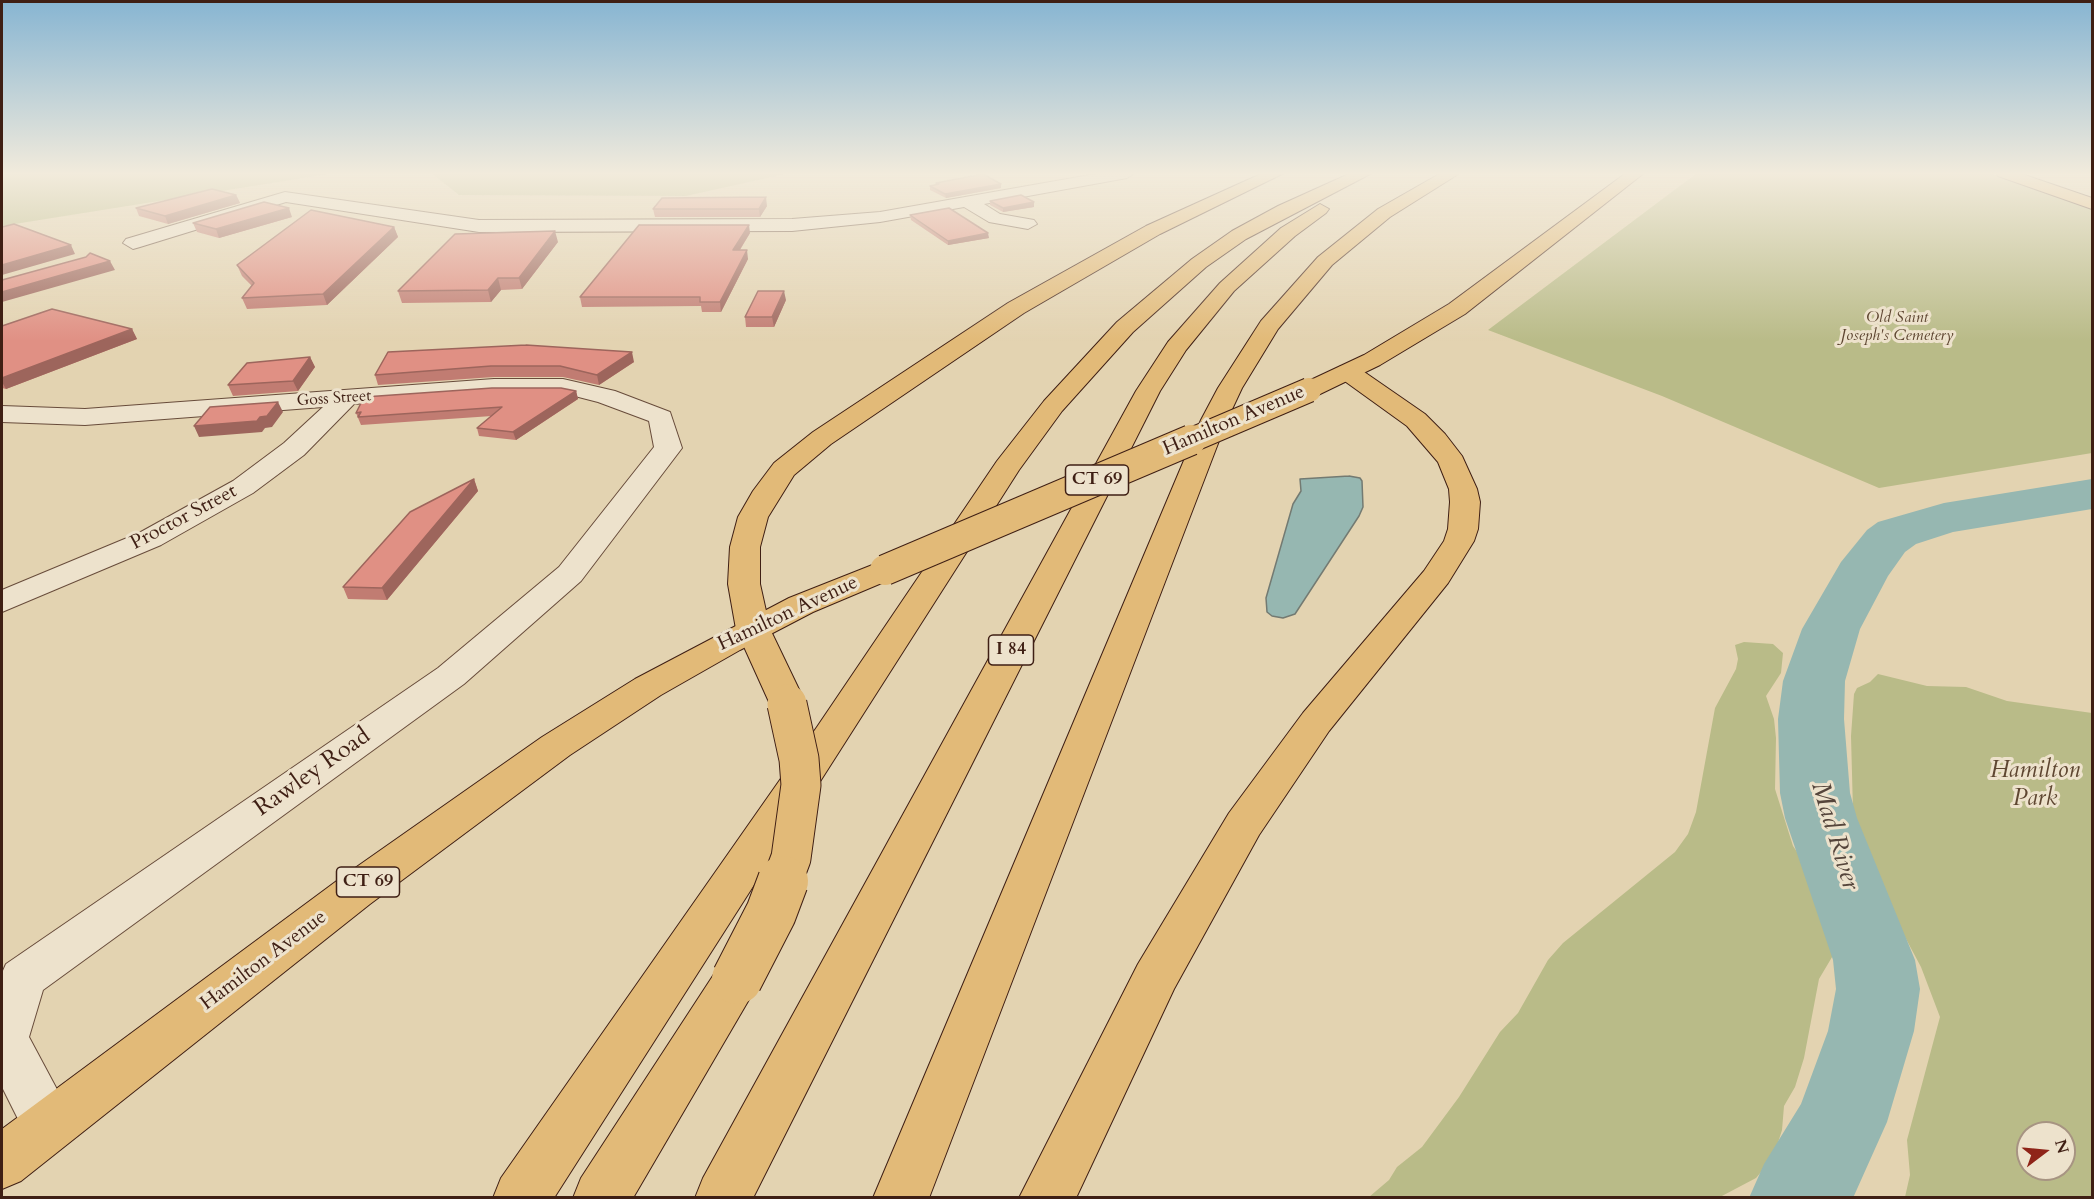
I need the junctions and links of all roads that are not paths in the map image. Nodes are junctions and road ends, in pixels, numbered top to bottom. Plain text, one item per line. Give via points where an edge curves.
1 (178, 229) edge
2 (1157, 229) edge
3 (1250, 229) edge
4 (1295, 229) edge
5 (1364, 229) edge
6 (1563, 229) edge
7 (133, 243) dead end
8 (1348, 372) junction
9 (345, 399) junction
10 (2, 414) edge
11 (661, 417) joint
12 (2, 602) edge
13 (753, 629) junction
14 (49, 1125) junction
15 (2, 1162) edge
16 (520, 1197) edge
17 (601, 1197) edge
18 (723, 1197) edge
19 (901, 1197) edge
20 (1047, 1197) edge

1 - 7 street
2 - 13 main road via 1044,291 956,347 784,469 767,491 748,533 744,584
3 - 16 main road via 1199,263 1125,327 1053,405 1007,467
4 - 18 main road, I 84 via 1262,254 1213,303 1161,370 1136,412
5 - 19 main road via 1325,261 1269,326 1214,420
6 - 8 main road, Hamilton Avenue / CT 69 via 1477,295
8 - 13 main road, Hamilton Avenue / CT 69, bridge
8 - 20 main road via 1416,420 1436,440 1461,482 1465,502 1463,529 1437,576 1316,722 1244,824 1155,978
9 - 10 street, Goss Street via 85,417
9 - 11 street, Goss Street via 494,386 563,386 606,396
9 - 12 street, Proctor Street via 294,449 243,487 150,539
11 - 14 street, Rawley Road via 669,448 570,574 451,676 23,978 3,1039
13 - 14 main road, Hamilton Avenue / CT 69 via 648,687 517,772
13 - 17 main road, bridge via 787,704 799,759 800,808 791,858 771,913 737,979
14 - 15 main road, Hamilton Avenue / CT 69

